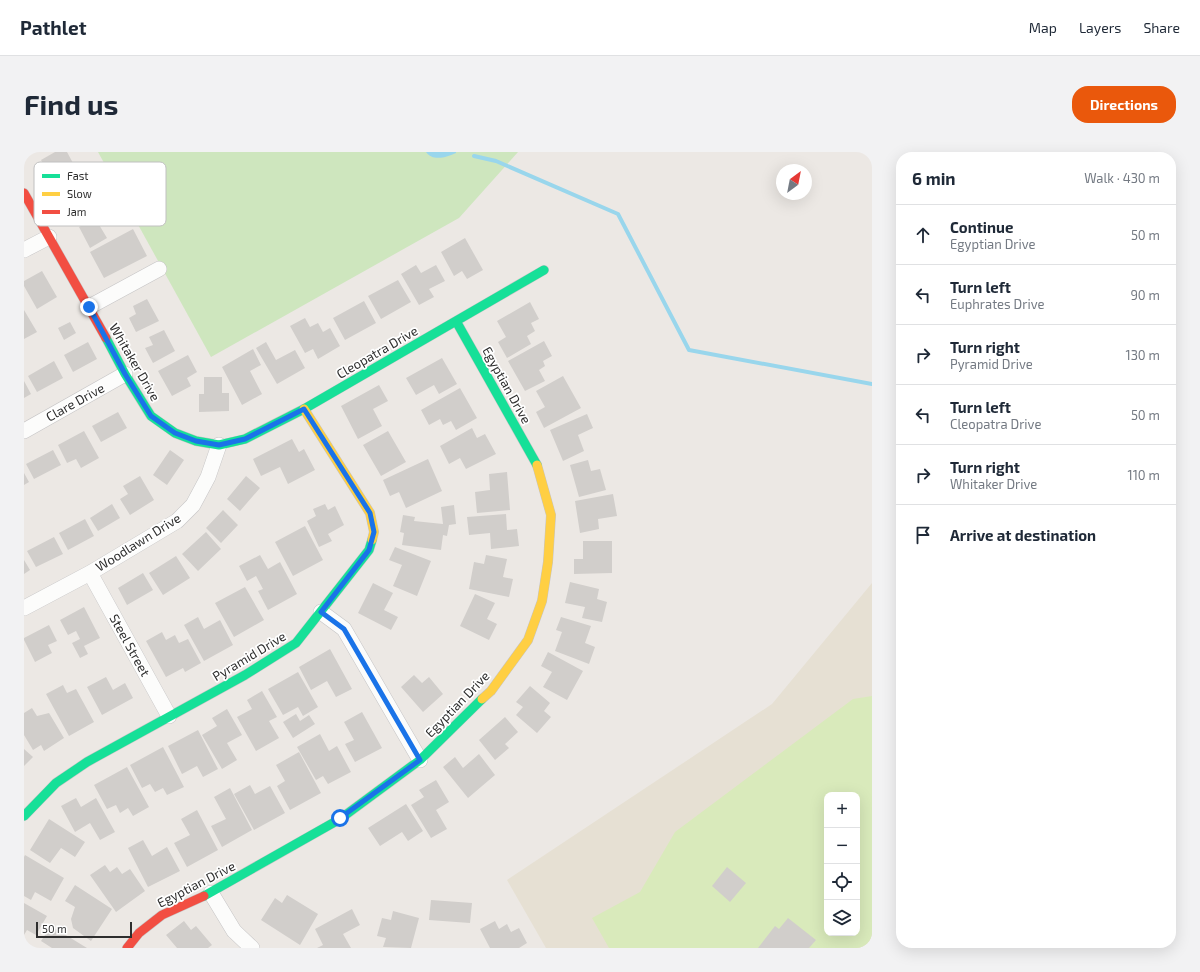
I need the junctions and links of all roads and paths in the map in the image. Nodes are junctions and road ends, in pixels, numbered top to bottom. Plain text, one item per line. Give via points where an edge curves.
1 (24, 193) edge
2 (34, 211) edge
3 (42, 226) edge
4 (48, 237) junction
5 (24, 250) edge
6 (160, 269) dead end
7 (544, 270) dead end
8 (89, 307) junction
9 (456, 321) junction
10 (125, 374) junction
11 (304, 409) junction
12 (24, 431) edge
13 (219, 445) junction
14 (90, 573) junction
15 (24, 608) edge
16 (321, 612) junction
17 (169, 716) junction
18 (420, 760) junction
19 (24, 816) edge
20 (211, 893) junction
21 (127, 948) edge
22 (252, 948) edge

1 - 2 street, Whitaker Drive
3 - 4 street, Whitaker Drive
4 - 5 street
4 - 8 street, Whitaker Drive
6 - 8 street
7 - 9 street, Cleopatra Drive
8 - 10 street, Whitaker Drive
9 - 11 street, Cleopatra Drive
9 - 18 street, Egyptian Drive via 537,466 552,515 542,602 528,640 491,691
10 - 12 street, Clare Drive
10 - 13 street, Whitaker Drive via 151,416 175,433 196,441
11 - 13 street, Cleopatra Drive via 245,439
11 - 16 street, Pyramid Drive via 370,513 374,532 369,550
13 - 14 street, Woodlawn Drive via 208,477 193,505 177,521
14 - 15 street, Woodlawn Drive
14 - 17 street, Steel Street
16 - 17 street, Pyramid Drive via 296,643 245,675
16 - 18 street via 344,629
17 - 19 street, Pyramid Drive via 62,779
18 - 20 street, Egyptian Drive via 340,818
20 - 21 street, Egyptian Drive via 162,915 139,933
20 - 22 street via 234,931

